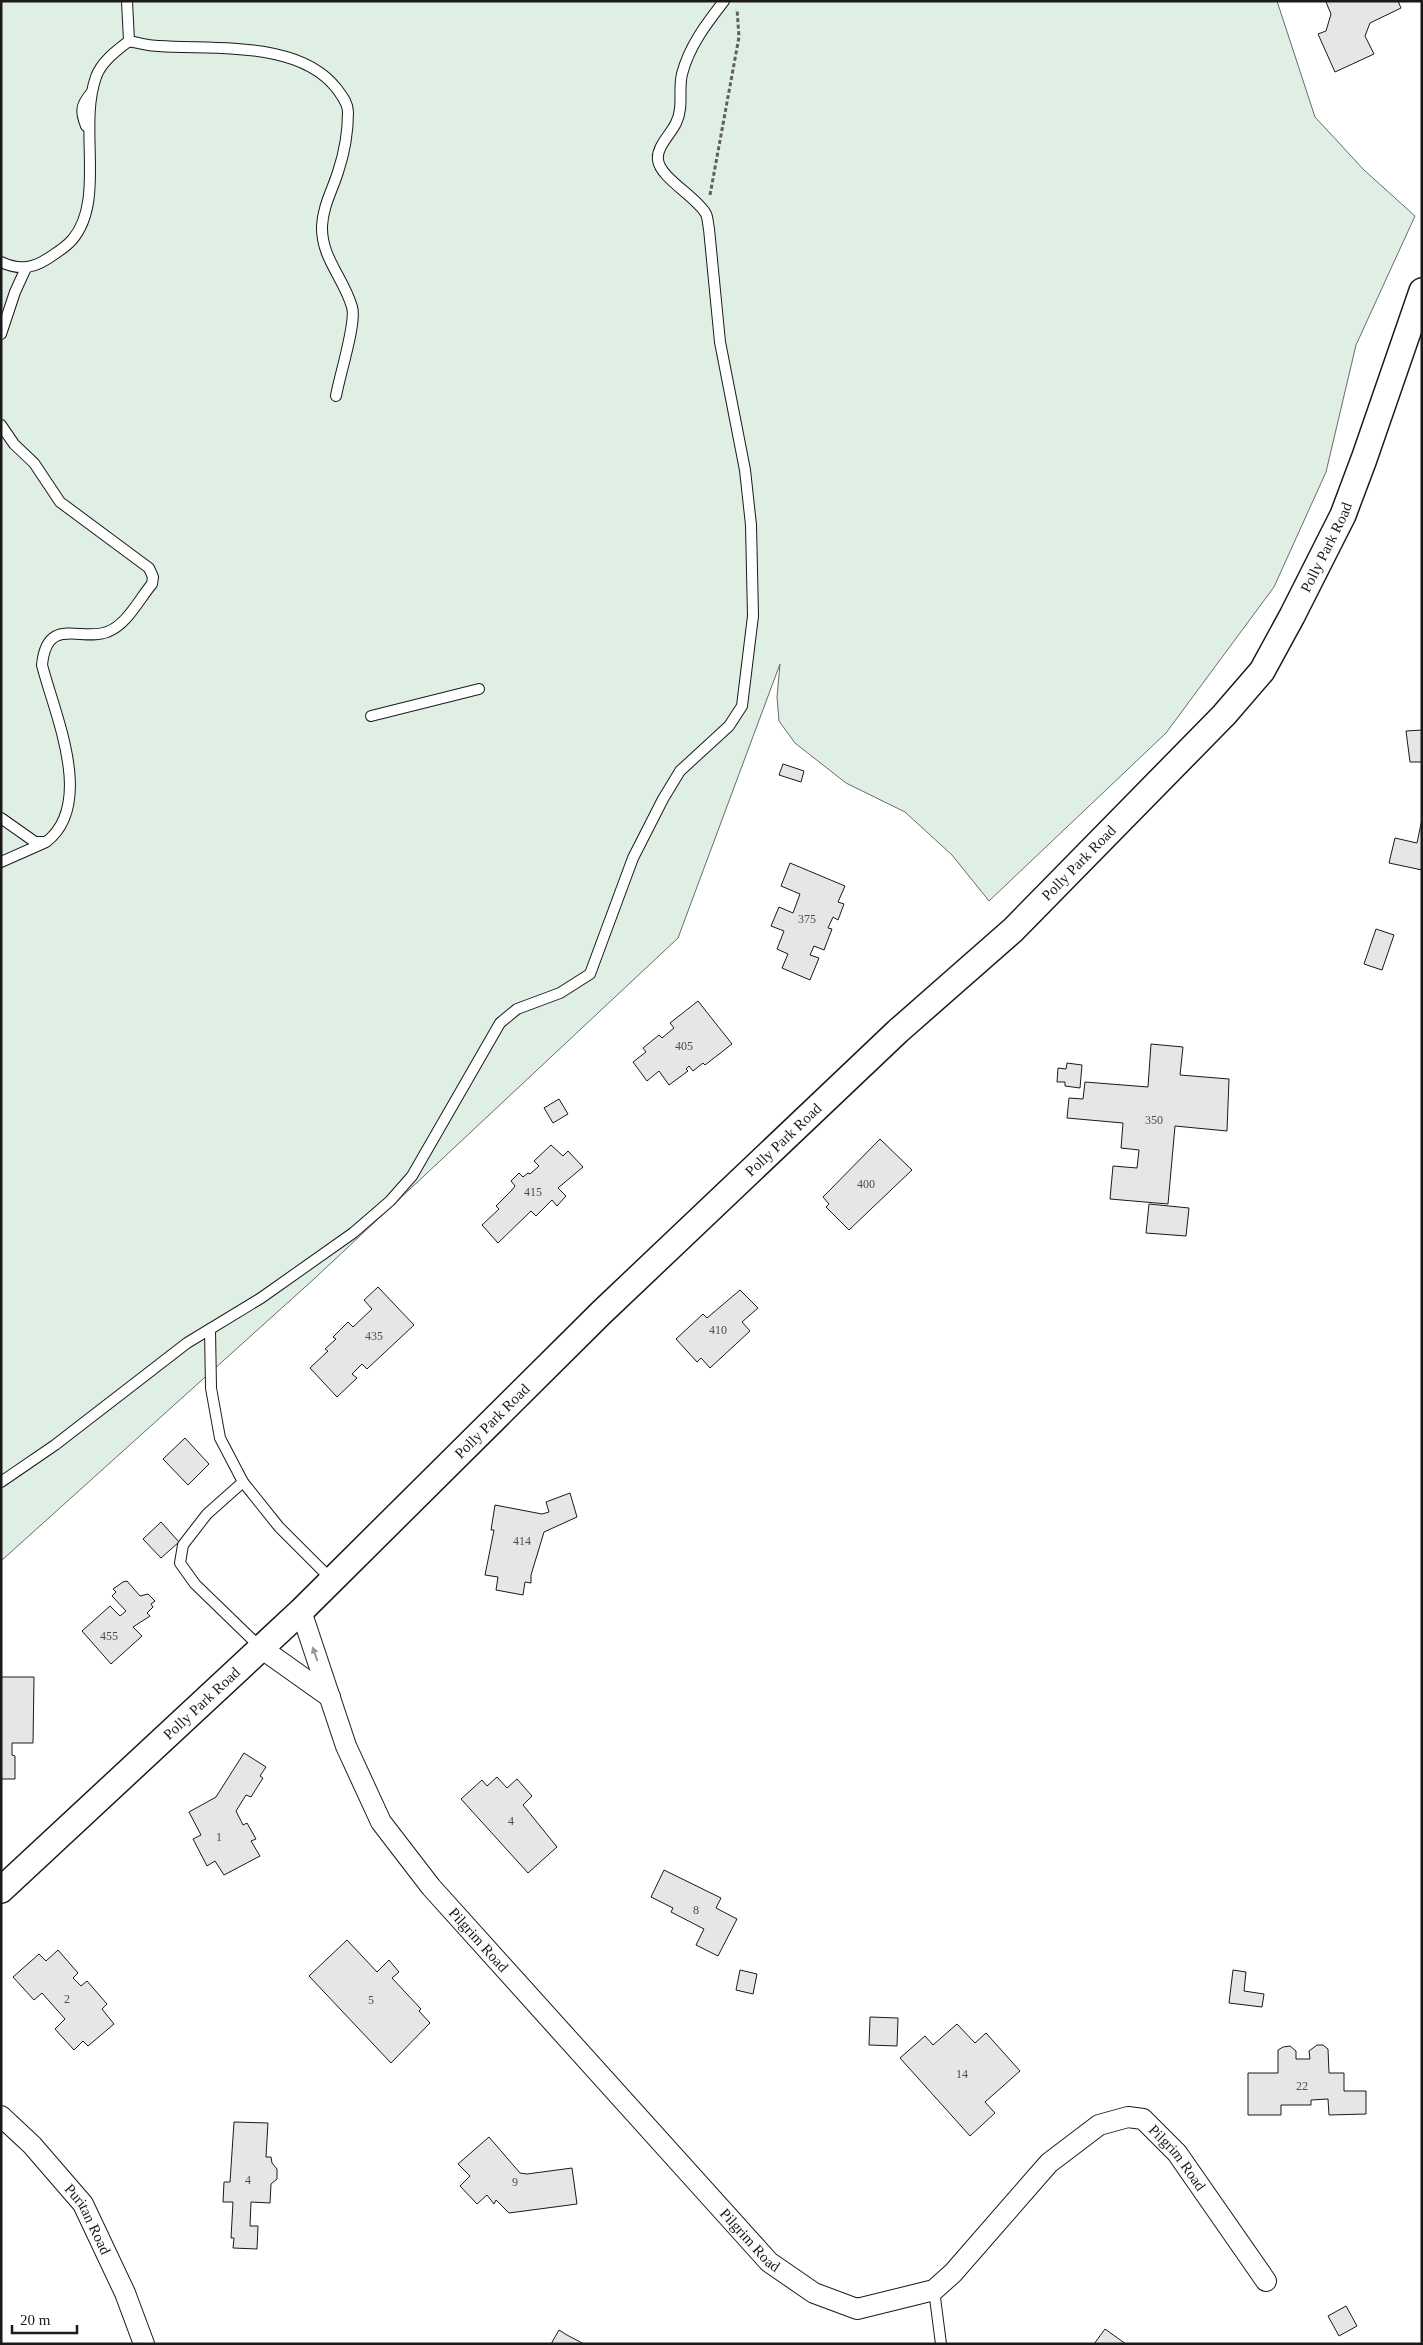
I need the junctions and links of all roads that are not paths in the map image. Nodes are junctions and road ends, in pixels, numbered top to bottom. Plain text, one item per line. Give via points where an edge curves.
1 (127, 1) edge
2 (724, 1) edge
3 (129, 41) junction
4 (1, 262) edge
5 (26, 268) junction
6 (1422, 291) edge
7 (1, 334) edge
8 (336, 396) dead end
9 (1, 425) edge
10 (479, 689) dead end
11 (371, 716) dead end
12 (1, 818) edge
13 (46, 842) junction
14 (1, 862) edge
15 (210, 1329) junction
16 (1, 1482) edge
17 (244, 1482) junction
18 (332, 1580) junction
19 (301, 1611) junction
20 (261, 1648) junction
21 (330, 1697) junction
22 (1, 1890) edge
23 (1, 2116) edge
24 (1266, 2281) dead end
25 (934, 2290) junction
26 (144, 2344) edge
27 (941, 2344) edge

1 - 3 lane
2 - 15 lane via 691,49 681,75 682,100 677,122 660,151 658,161 663,171 690,195 706,215 720,342 745,470 751,525 753,616 742,706 729,726 680,772 659,805 633,858 590,974 560,993 517,1009 500,1023 412,1176 390,1201 353,1233 261,1298
3 - 5 lane via 112,54 96,75 88,133 90,186 86,215 72,239 61,250
3 - 8 lane via 281,55 306,64 325,76 344,98 348,110 343,151 338,173 327,196 322,222 328,258 352,307 352,326
4 - 5 lane via 15,268
5 - 7 lane
6 - 18 street, Polly Park Road via 1343,515 1262,670 1224,715 1013,930 892,1038 601,1313
9 - 13 lane via 14,444 34,463 60,502 149,568 153,577 152,584 116,628 97,634 76,632 59,636 43,650 42,665 65,744 70,787 65,818
10 - 11 lane
12 - 13 lane via 35,842
13 - 14 lane
15 - 16 lane
15 - 17 lane via 211,1388 220,1438
17 - 18 lane via 279,1527
17 - 20 lane via 207,1514 183,1545 180,1563 195,1584
18 - 19 street, Polly Park Road
19 - 20 street, Polly Park Road
21 -> 19 street, Pilgrim Road
20 - 21 street
20 - 22 street, Polly Park Road
21 - 25 street, Pilgrim Road via 346,1746 381,1822 431,1887 768,2262 814,2293 857,2308
23 - 26 street, Puritan Road via 32,2145 83,2204 125,2292
24 - 25 street, Pilgrim Road via 1177,2153 1143,2119 1128,2118 1099,2125 1050,2163 953,2273
25 - 27 lane

